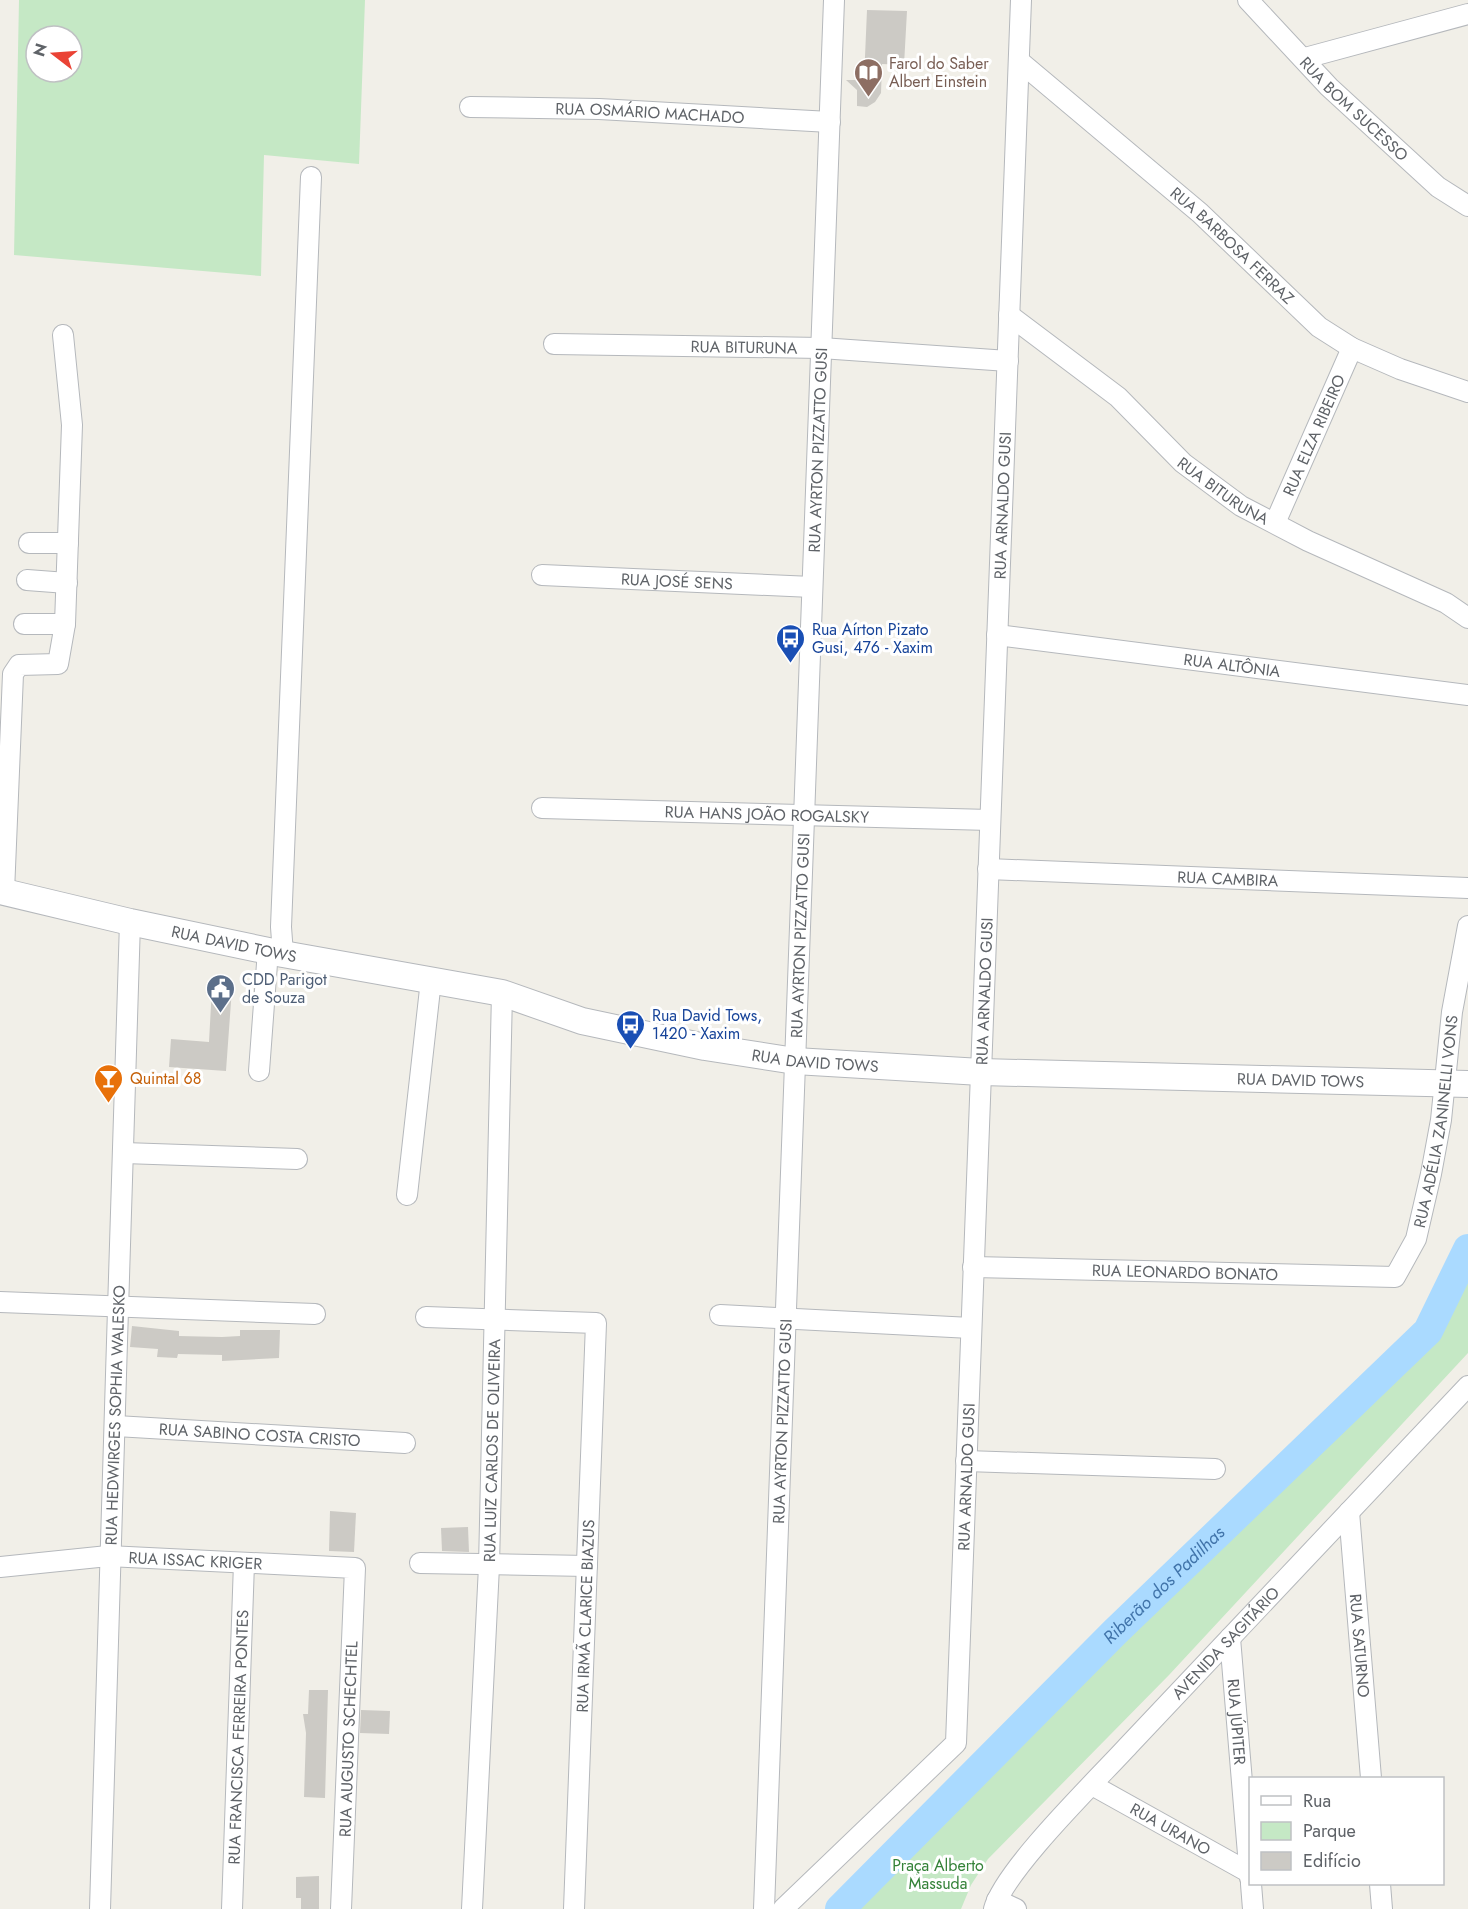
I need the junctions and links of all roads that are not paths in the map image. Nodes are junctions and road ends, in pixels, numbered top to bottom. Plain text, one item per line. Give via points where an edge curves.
1 (834, 0) edge
2 (1021, 0) edge
3 (1248, 0) edge
4 (1468, 14) edge
5 (1305, 58) junction
6 (1019, 61) junction
7 (470, 106) dead end
8 (830, 122) junction
9 (311, 177) dead end
10 (1468, 206) edge
11 (1009, 315) junction
12 (63, 335) dead end
13 (554, 344) dead end
14 (821, 348) junction
15 (1353, 348) junction
16 (1008, 362) junction
17 (1468, 392) edge
18 (1275, 524) junction
19 (28, 543) dead end
20 (68, 543) junction
21 (542, 575) dead end
22 (27, 580) dead end
23 (67, 583) junction
24 (812, 587) junction
25 (1468, 618) edge
26 (24, 624) dead end
27 (65, 624) junction
28 (997, 635) junction
29 (1468, 695) edge
30 (542, 808) dead end
31 (804, 815) junction
32 (990, 820) junction
33 (988, 869) junction
34 (1468, 888) edge
35 (2, 892) edge
36 (130, 922) junction
37 (1468, 926) edge
38 (276, 952) junction
39 (431, 980) junction
40 (502, 993) junction
41 (795, 1061) junction
42 (259, 1071) dead end
43 (981, 1072) junction
44 (1460, 1084) edge
45 (124, 1153) junction
46 (297, 1159) dead end
47 (407, 1195) dead end
48 (973, 1267) junction
49 (1395, 1277) joint
50 (0, 1302) edge
51 (119, 1307) junction
52 (315, 1314) dead end
53 (720, 1315) dead end
54 (426, 1317) dead end
55 (786, 1318) junction
56 (495, 1321) junction
57 (971, 1328) junction
58 (1468, 1386) edge
59 (116, 1426) junction
60 (405, 1443) dead end
61 (966, 1461) junction
62 (1215, 1469) dead end
63 (1348, 1512) junction
64 (108, 1556) junction
65 (244, 1563) junction
66 (420, 1563) dead end
67 (489, 1566) junction
68 (587, 1566) junction
69 (0, 1568) edge
70 (355, 1568) joint
71 (1230, 1638) junction
72 (1371, 1777) edge
73 (1092, 1785) junction
74 (1249, 1861) edge
75 (1249, 1872) edge
76 (1251, 1885) edge
77 (1380, 1885) edge
78 (995, 1905) edge
79 (100, 1909) edge
80 (232, 1909) edge
81 (341, 1909) edge
82 (472, 1909) edge
83 (574, 1909) edge
84 (764, 1909) edge
85 (783, 1909) edge
86 (1016, 1909) edge
87 (1253, 1909) edge
88 (1382, 1909) edge

1 - 8 street, RUA AYRTON PIZZATTO GUSI
2 - 6 street, RUA ARNALDO GUSI
3 - 5 street, RUA BOM SUCESSO
4 - 5 street
5 - 10 street, RUA BOM SUCESSO via 1320,78 1438,187
6 - 11 street, RUA ARNALDO GUSI
6 - 15 street, RUA BARBOSA FERRAZ via 1200,213 1319,327
7 - 8 street, RUA OSMÁRIO MACHADO
8 - 14 street, RUA AYRTON PIZZATTO GUSI
9 - 38 street via 281,927
11 - 16 street, RUA ARNALDO GUSI
11 - 18 street, RUA BITURUNA via 1118,397 1184,463 1241,506
12 - 20 street via 72,425
13 - 14 street, RUA BITURUNA
14 - 16 street, RUA BITURUNA
14 - 24 street, RUA AYRTON PIZZATTO GUSI
15 - 17 street, RUA BARBOSA FERRAZ
15 - 18 street, RUA ELZA RIBEIRO
16 - 28 street, RUA ARNALDO GUSI
18 - 25 street, RUA BITURUNA via 1446,603
19 - 20 street
20 - 23 street
21 - 24 street, RUA JOSÉ SENS
22 - 23 street
23 - 27 street
24 - 31 street, RUA AYRTON PIZZATTO GUSI
26 - 27 street
27 - 35 street via 58,664 19,665 13,674
28 - 29 street, RUA ALTÔNIA
28 - 32 street, RUA ARNALDO GUSI
30 - 31 street, RUA HANS JOÃO ROGALSKY
31 - 32 street, RUA HANS JOÃO ROGALSKY
31 - 41 street, RUA AYRTON PIZZATTO GUSI
32 - 33 street, RUA ARNALDO GUSI
33 - 34 street, RUA CAMBIRA
33 - 43 street, RUA ARNALDO GUSI
35 - 36 street, RUA DAVID TOWS
36 - 38 street, RUA DAVID TOWS
36 - 45 street, RUA HEDWIRGES SOPHIA WALESKO
37 - 44 street, RUA ADÉLIA ZANINELLI VONS via 1452,1012
38 - 39 street, RUA DAVID TOWS
38 - 42 street
39 - 40 street, RUA DAVID TOWS
39 - 47 street
40 - 41 street, RUA DAVID TOWS via 582,1021
40 - 56 street, RUA LUIZ CARLOS DE OLIVEIRA
41 - 43 street, RUA DAVID TOWS
41 - 55 street, RUA AYRTON PIZZATTO GUSI
43 - 44 street, RUA DAVID TOWS
43 - 48 street, RUA ARNALDO GUSI
44 - 49 street, RUA ADÉLIA ZANINELLI VONS via 1439,1131 1416,1239
45 - 46 street
45 - 51 street, RUA HEDWIRGES SOPHIA WALESKO
48 - 49 street, RUA LEONARDO BONATO
48 - 57 street, RUA ARNALDO GUSI
50 - 51 street
51 - 52 street
51 - 59 street, RUA HEDWIRGES SOPHIA WALESKO
53 - 55 street
54 - 56 street
55 - 57 street
55 - 84 street, RUA AYRTON PIZZATTO GUSI
56 - 67 street, RUA LUIZ CARLOS DE OLIVEIRA
56 - 68 street, RUA IRMÃ CLARICE BIAZUS via 596,1323
57 - 61 street, RUA ARNALDO GUSI
58 - 63 street, AVENIDA SAGITÁRIO
59 - 60 street, RUA SABINO COSTA CRISTO
59 - 64 street, RUA HEDWIRGES SOPHIA WALESKO
61 - 62 street
61 - 85 street, RUA ARNALDO GUSI via 956,1743
63 - 71 street, AVENIDA SAGITÁRIO
63 - 72 street, RUA SATURNO
64 - 65 street, RUA ISSAC KRIGER
64 - 69 street, RUA ISSAC KRIGER
64 - 79 street, RUA HEDWIRGES SOPHIA WALESKO
65 - 70 street, RUA ISSAC KRIGER
65 - 80 street, RUA FRANCISCA FERREIRA PONTES
66 - 67 street
67 - 68 street
67 - 82 street, RUA LUIZ CARLOS DE OLIVEIRA
68 - 83 street, RUA IRMÃ CLARICE BIAZUS
70 - 81 street, RUA AUGUSTO SCHECHTEL
71 - 73 street, AVENIDA SAGITÁRIO
71 - 74 street, RUA JÚPITER
73 - 75 street, RUA URANO
73 - 78 street, AVENIDA SAGITÁRIO via 1014,1873
76 - 87 street
77 - 88 street
78 - 86 street

